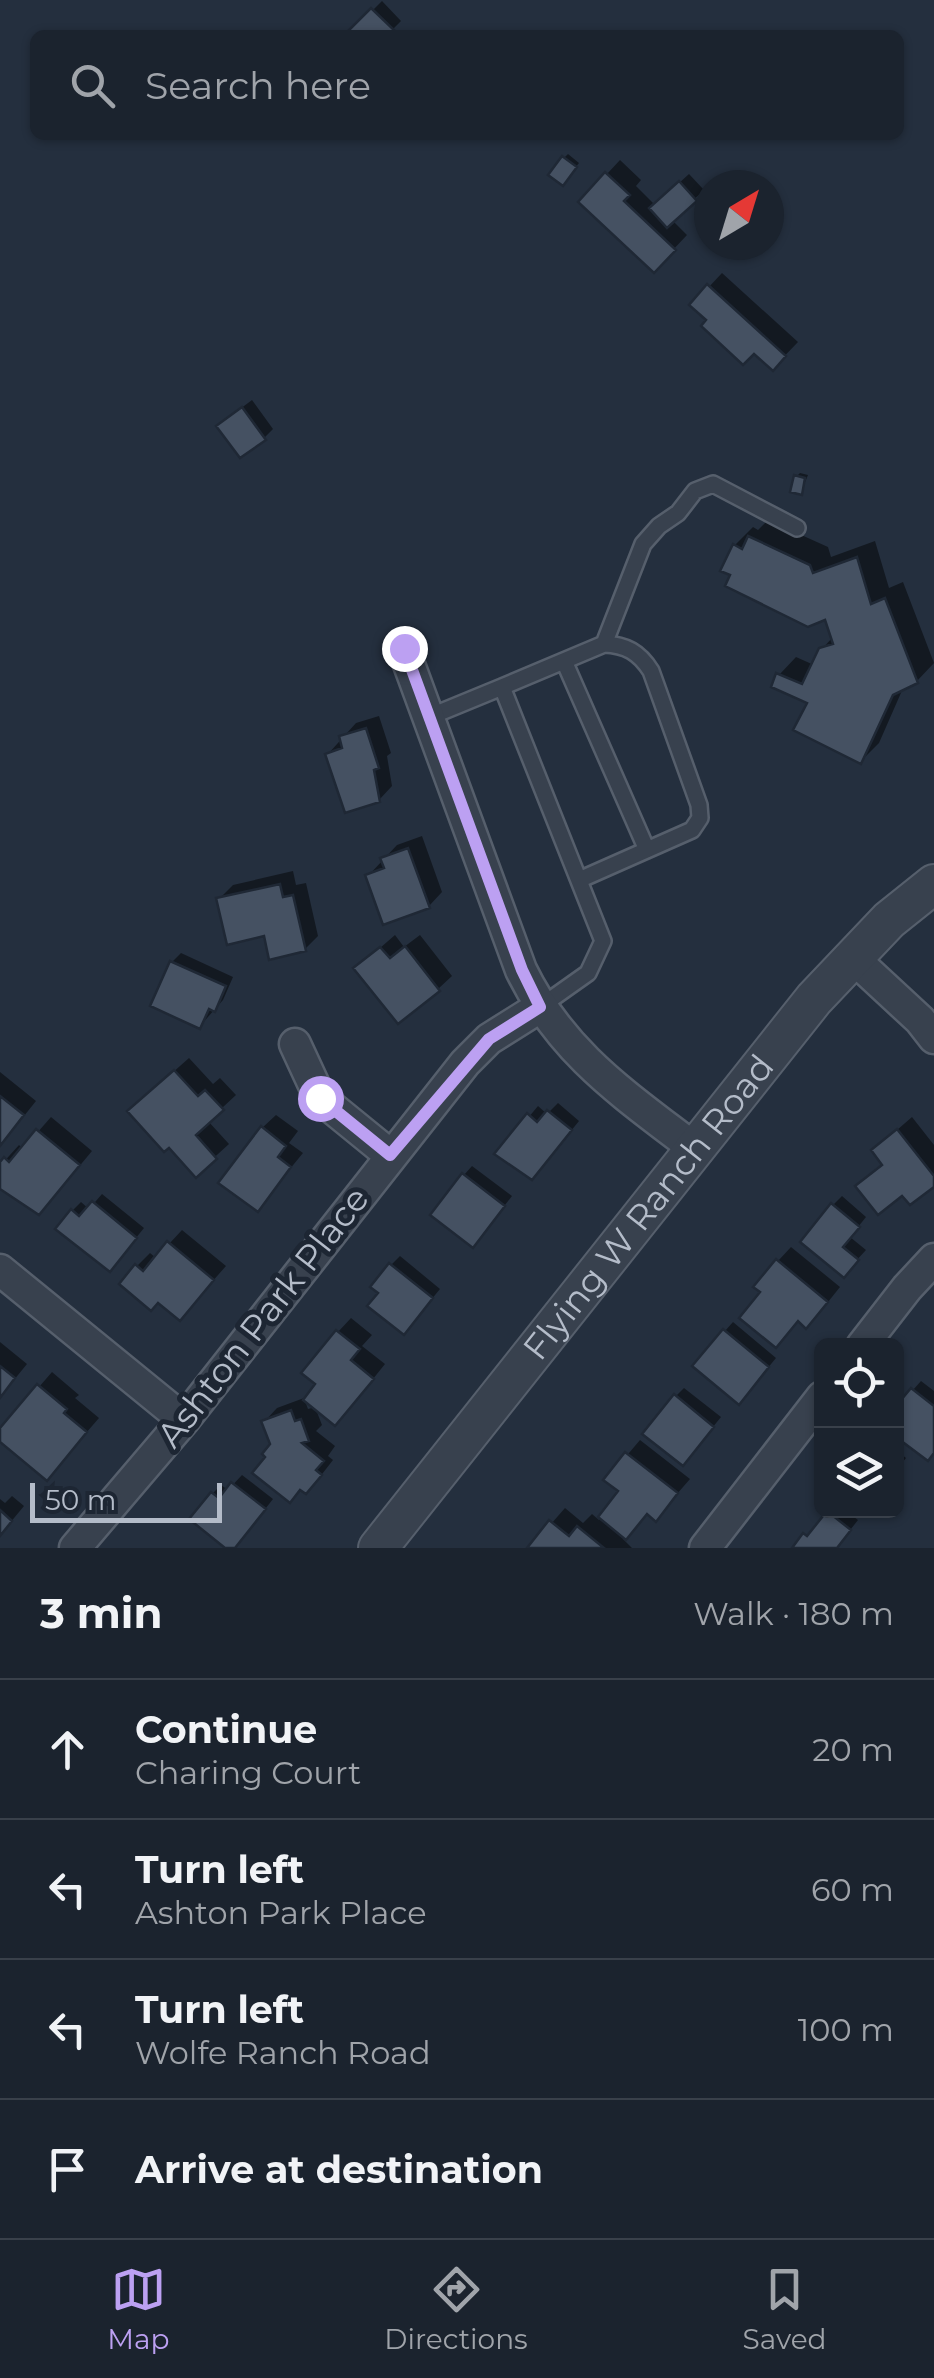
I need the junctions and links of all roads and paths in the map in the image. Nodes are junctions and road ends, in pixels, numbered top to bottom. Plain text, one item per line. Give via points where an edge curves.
1 (797, 528) dead end
2 (604, 644) junction
3 (404, 648) dead end
4 (564, 661) junction
5 (502, 687) junction
6 (428, 717) junction
7 (647, 850) junction
8 (579, 880) junction
9 (934, 884) edge
10 (852, 956) junction
11 (540, 1007) junction
12 (934, 1038) edge
13 (294, 1044) dead end
14 (696, 1149) junction
15 (390, 1155) junction
16 (934, 1259) edge
17 (0, 1270) edge
18 (868, 1338) edge
19 (814, 1408) edge
20 (184, 1420) junction
21 (75, 1548) edge
22 (378, 1548) edge
23 (705, 1548) edge

1 - 2 lane via 713,484 695,491 643,544
2 - 4 lane
2 - 7 lane via 622,645 651,671 699,805 692,830
3 - 6 street
4 - 5 lane
4 - 7 lane
5 - 6 lane
5 - 8 lane
6 - 11 street
7 - 8 lane
8 - 11 lane via 604,941 588,973
9 - 10 street, Flying W Ranch Road
10 - 12 street
10 - 14 street, Flying W Ranch Road
11 - 14 street via 585,1061
11 - 15 street, Ashton Park Place via 489,1039
13 - 15 street via 320,1098
14 - 22 street, Flying W Ranch Road
15 - 20 street, Ashton Park Place
16 - 18 street
17 - 20 street
19 - 23 street
20 - 21 street, Ashton Park Place

